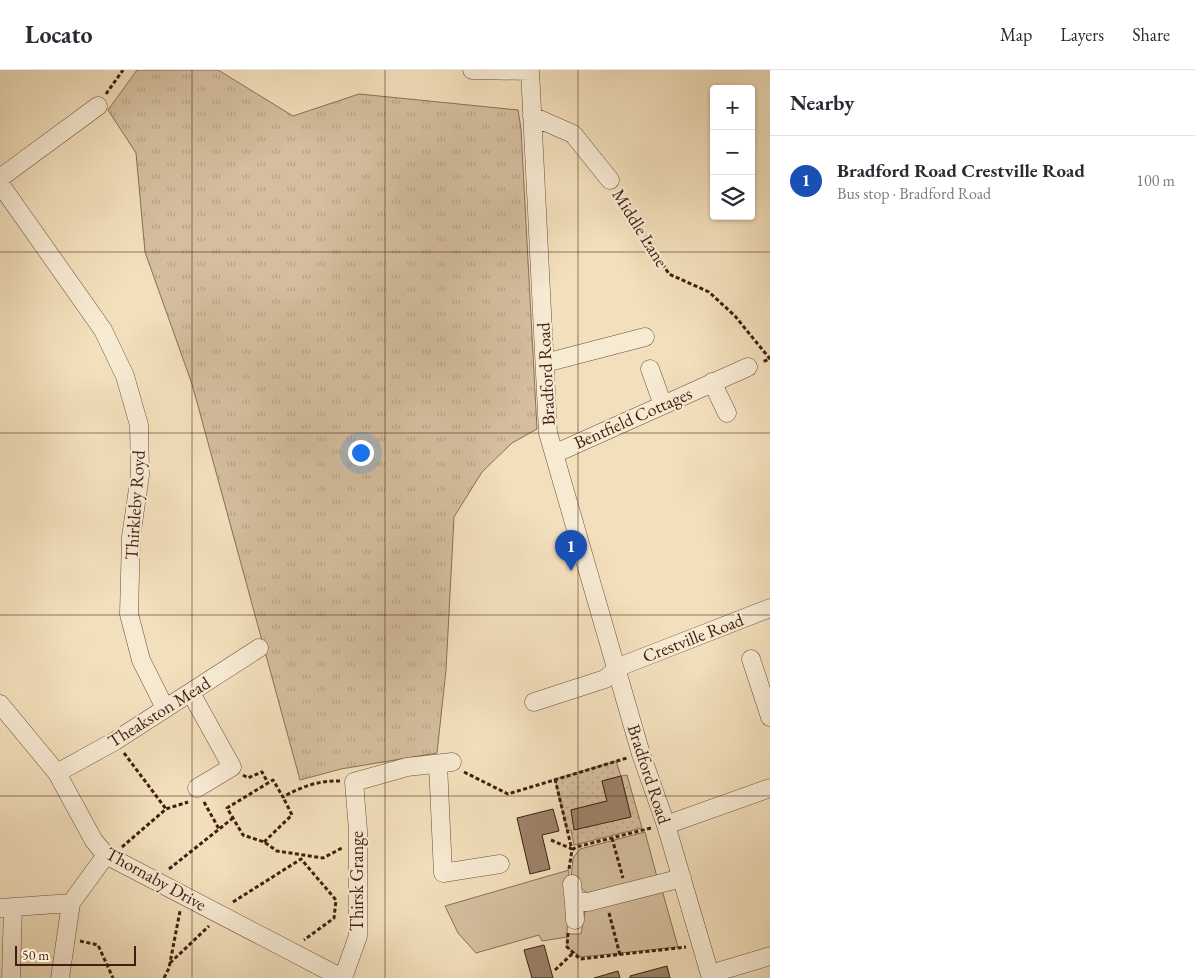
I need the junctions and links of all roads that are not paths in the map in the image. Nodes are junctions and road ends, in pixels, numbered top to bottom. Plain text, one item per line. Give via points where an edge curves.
1 (472, 70) edge
2 (530, 70) edge
3 (98, 106) road end
4 (532, 116) junction
5 (0, 178) edge
6 (610, 180) road end
7 (0, 184) edge
8 (646, 337) dead end
9 (545, 363) junction
10 (748, 367) dead end
11 (650, 369) dead end
12 (712, 382) junction
13 (663, 405) junction
14 (727, 413) dead end
15 (554, 454) junction
16 (770, 608) edge
17 (259, 648) dead end
18 (751, 659) dead end
19 (617, 668) junction
20 (191, 693) junction
21 (534, 702) dead end
22 (0, 704) edge
23 (165, 708) junction
24 (770, 717) edge
25 (57, 773) junction
26 (770, 788) edge
27 (195, 794) road end
28 (666, 825) junction
29 (108, 856) junction
30 (500, 864) dead end
31 (682, 878) junction
32 (572, 884) dead end
33 (574, 902) junction
34 (71, 903) junction
35 (7, 908) edge
36 (575, 920) dead end
37 (770, 956) edge
38 (711, 976) edge
39 (11, 978) edge
40 (60, 978) edge
41 (342, 978) edge

1 - 2 street
2 - 4 street, Bradford Road
3 - 5 street
4 - 6 street, Middle Lane via 573,134
4 - 9 street, Bradford Road
7 - 23 street, Thirkleby Royd via 103,330 125,376 139,425 140,475 131,537 129,614 141,660
8 - 9 street
9 - 15 street, Bradford Road via 548,433
10 - 12 street, Bentfield Cottages
11 - 13 street
12 - 13 street, Bentfield Cottages
12 - 14 street, Bentfield Cottages
13 - 15 street, Bentfield Cottages
15 - 19 street, Bradford Road
16 - 19 street, Crestville Road
17 - 20 street, Theakston Mead
18 - 24 street
19 - 21 street via 604,680
19 - 28 street, Bradford Road
20 - 23 street, Theakston Mead
20 - 27 street via 232,767
22 - 25 street, Thornaby Drive
23 - 25 street, Theakston Mead
25 - 29 street, Thornaby Drive via 94,841
26 - 28 street
28 - 31 street, Bradford Road
29 - 34 street
29 - 41 street, Thornaby Drive
30 - 41 street, Thirsk Grange via 443,873 445,763 406,767 354,782 358,936
31 - 33 street via 588,902
31 - 38 street, Bradford Road
32 - 33 street
33 - 36 street
34 - 35 street
34 - 40 street
35 - 39 street
37 - 38 street

